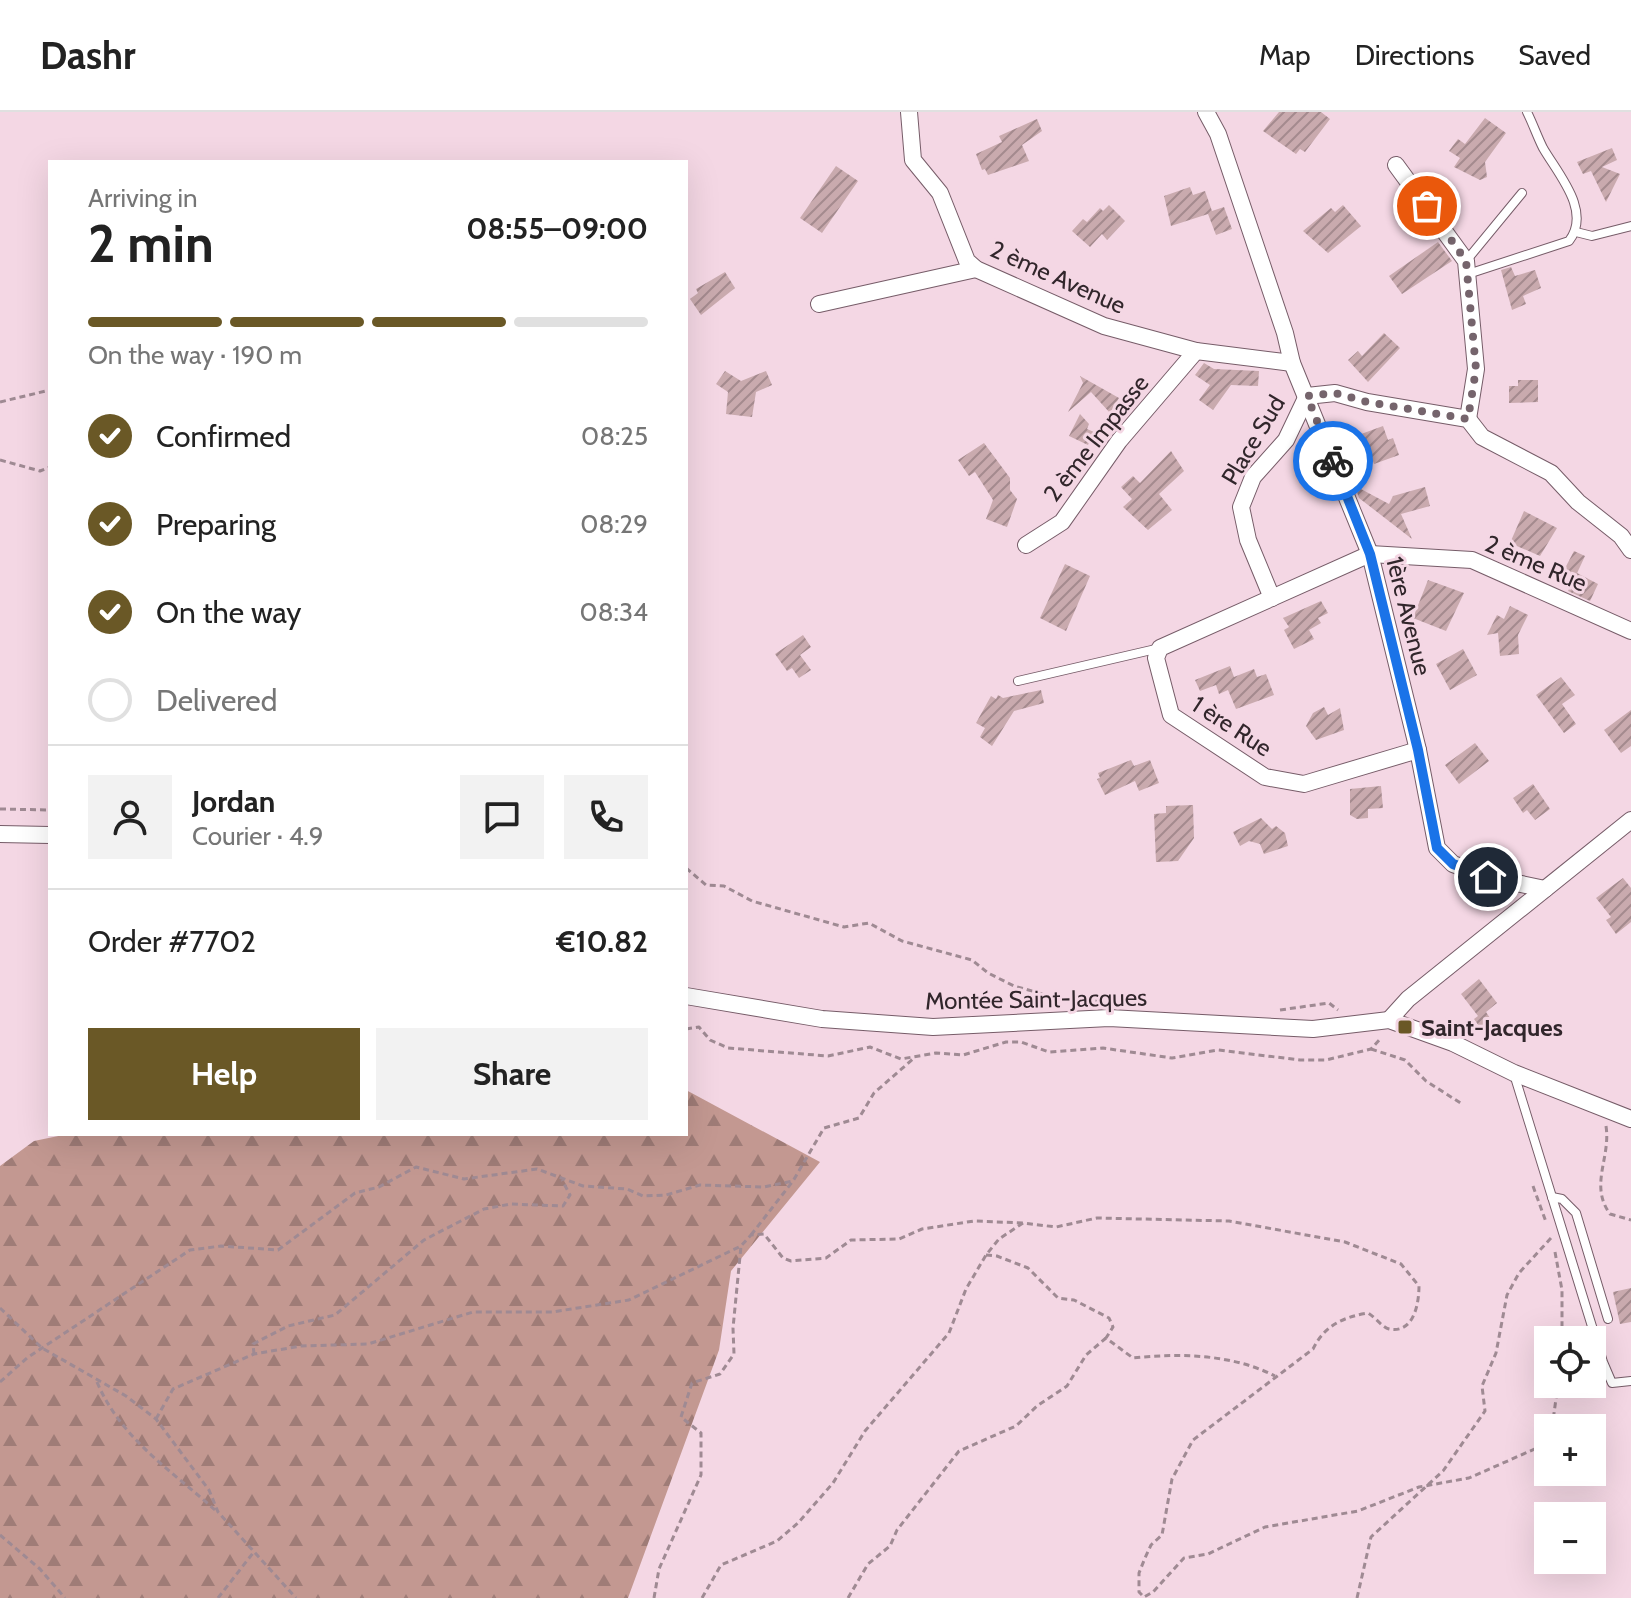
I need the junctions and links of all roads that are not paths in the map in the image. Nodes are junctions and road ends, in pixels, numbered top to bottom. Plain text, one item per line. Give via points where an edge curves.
1 (909, 112) edge
2 (1206, 112) edge
3 (1527, 112) edge
4 (1396, 165) dead end
5 (1522, 193) dead end
6 (1631, 226) edge
7 (1576, 232) junction
8 (1467, 267) junction
9 (976, 269) junction
10 (819, 304) dead end
11 (1196, 351) junction
12 (1292, 363) junction
13 (1307, 396) junction
14 (1468, 419) junction
15 (1026, 545) dead end
16 (1631, 550) edge
17 (1370, 554) junction
18 (1272, 598) junction
19 (1631, 631) edge
20 (1160, 648) junction
21 (1018, 681) dead end
22 (1418, 750) junction
23 (1631, 820) edge
24 (0, 834) edge
25 (48, 835) edge
26 (1545, 889) junction
27 (688, 996) edge
28 (1389, 1020) junction
29 (1514, 1073) junction
30 (1629, 1115) edge
31 (1552, 1197) junction
32 (1608, 1319) dead end
33 (1631, 1381) edge

1 - 9 street, 2 ème Avenue via 913,160 940,193 967,261
2 - 12 street, 1ère Avenue via 1218,134
3 - 7 lane via 1564,176
4 - 8 street
5 - 8 lane
6 - 7 lane via 1592,236
7 - 8 lane via 1569,241
8 - 14 street via 1476,369
9 - 10 street
9 - 11 street, 2 ème Avenue via 1104,326
11 - 12 street, 2 ème Avenue
11 - 15 street, 2 ème Impasse via 1119,441 1062,522
12 - 13 street, 1ère Avenue
13 - 14 street via 1335,393
13 - 17 street, 1ère Avenue
13 - 18 street, Place Sud via 1286,440 1253,477 1241,507 1248,540
14 - 16 street via 1482,437 1551,473
17 - 18 street
17 - 19 street, 2 ème Rue via 1472,560
17 - 22 street, 1ère Avenue
18 - 20 street
20 - 21 lane
20 - 22 street, 1 ère Rue via 1156,658 1171,715 1265,777 1304,784
22 - 26 street, 1ère Avenue via 1437,848 1453,864
23 - 26 street
24 - 25 street
26 - 28 street
27 - 28 street, Montée Saint-Jacques via 773,1013 933,1027 1109,1018 1313,1029
28 - 29 street
29 - 30 street via 1604,1111
29 - 31 lane
31 - 32 lane via 1576,1213
31 - 33 lane via 1612,1383

